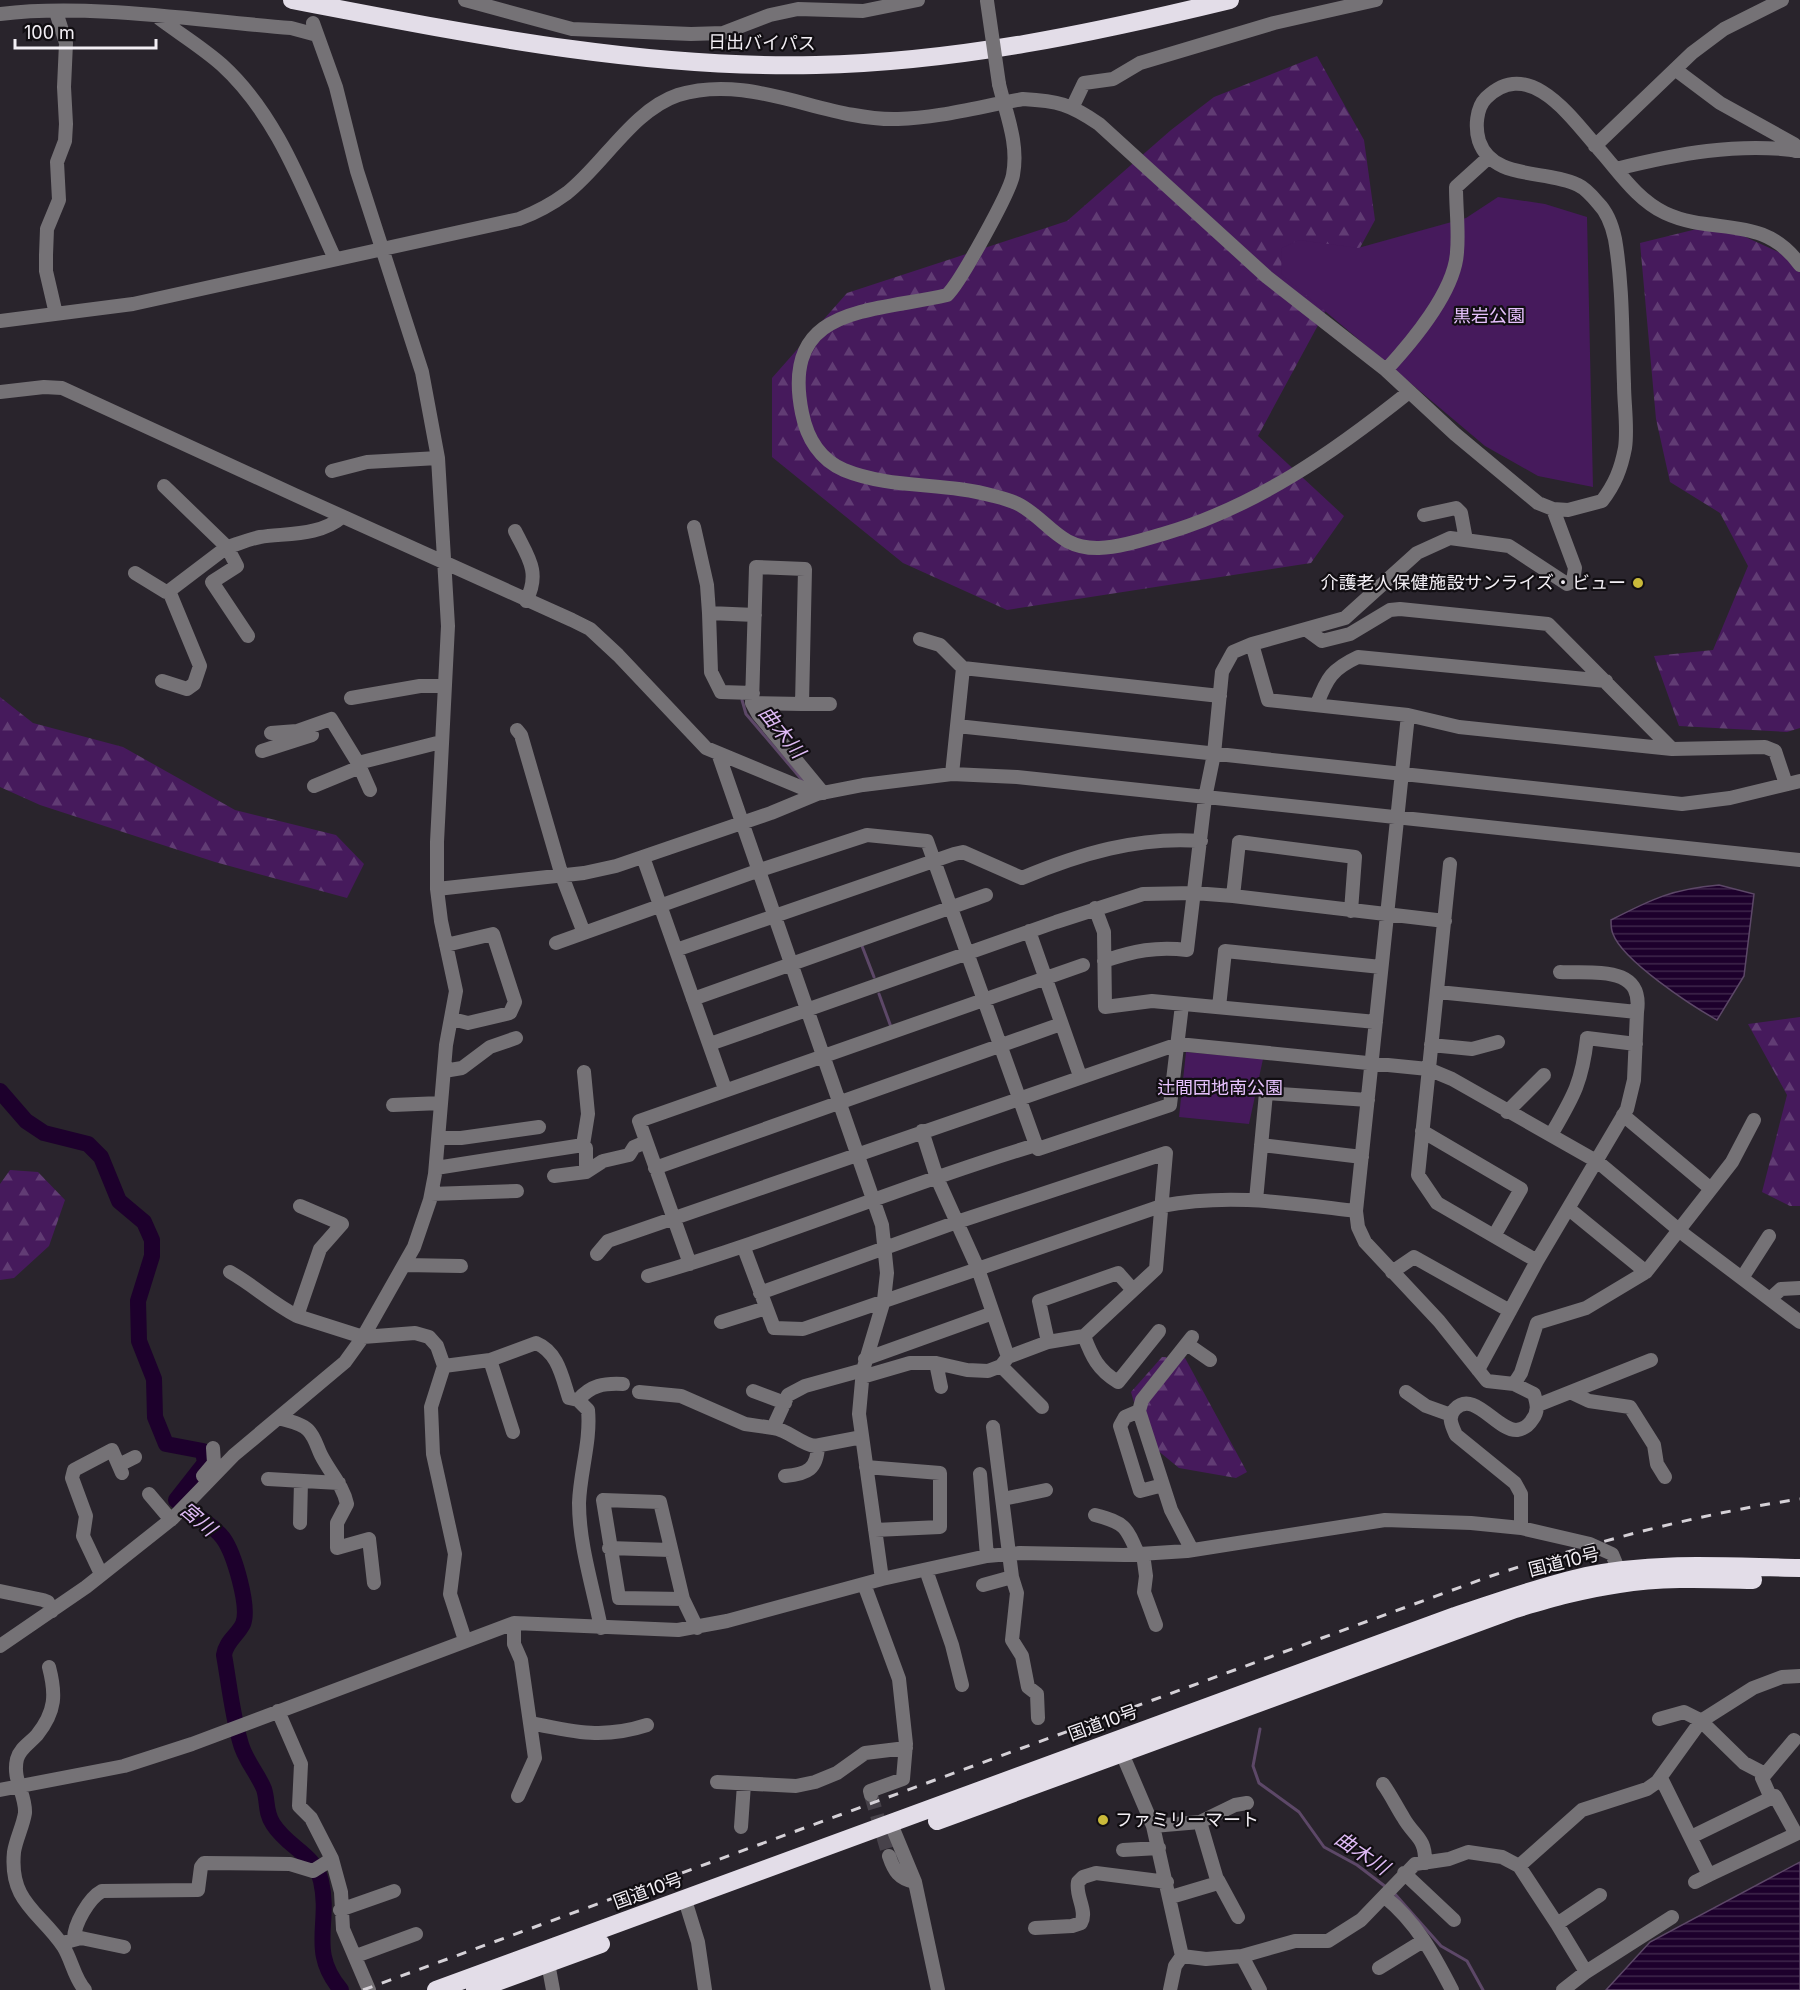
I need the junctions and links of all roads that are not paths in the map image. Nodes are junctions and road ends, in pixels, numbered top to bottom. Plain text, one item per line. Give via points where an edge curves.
1 (292, 0) edge
2 (465, 0) edge
3 (918, 0) edge
4 (987, 0) edge
5 (1230, 0) edge
6 (1376, 0) edge
7 (1782, 0) edge
8 (29, 5) edge
9 (56, 12) junction
10 (0, 14) edge
11 (158, 17) junction
12 (1676, 70) junction
13 (1003, 103) junction
14 (1073, 106) junction
15 (1595, 146) junction
16 (1798, 151) edge
17 (1488, 158) junction
18 (1616, 169) junction
19 (384, 250) junction
20 (335, 259) junction
21 (1800, 265) edge
22 (56, 314) junction
23 (0, 321) edge
24 (1386, 370) junction
25 (0, 392) edge
26 (1409, 392) junction
27 (438, 458) junction
28 (332, 471) dead end
29 (164, 486) dead end
30 (1553, 509) junction
31 (1424, 515) dead end
32 (342, 517) junction
33 (694, 527) dead end
34 (515, 531) dead end
35 (1466, 540) junction
36 (227, 547) junction
37 (446, 563) junction
38 (135, 573) dead end
39 (170, 591) junction
40 (526, 601) junction
41 (709, 613) junction
42 (755, 615) junction
43 (1307, 630) junction
44 (248, 636) dead end
45 (920, 639) dead end
46 (1252, 644) junction
47 (963, 668) junction
48 (162, 681) dead end
49 (1606, 681) junction
50 (445, 686) junction
51 (1220, 696) junction
52 (351, 698) dead end
53 (753, 698) junction
54 (802, 704) junction
55 (830, 704) dead end
56 (1317, 704) junction
57 (1408, 715) junction
58 (957, 726) junction
59 (338, 729) junction
60 (517, 730) dead end
61 (271, 733) dead end
62 (441, 742) junction
63 (1672, 749) junction
64 (262, 751) dead end
65 (718, 753) junction
66 (1214, 754) junction
67 (359, 765) junction
68 (1403, 773) junction
69 (952, 774) junction
70 (1793, 783) edge
71 (314, 786) dead end
72 (369, 790) dead end
73 (820, 794) junction
74 (1205, 798) junction
75 (1399, 817) junction
76 (741, 823) junction
77 (1201, 841) junction
78 (643, 857) junction
79 (935, 860) junction
80 (1800, 860) edge
81 (1450, 864) dead end
82 (757, 871) junction
83 (562, 876) junction
84 (437, 889) junction
85 (1194, 893) junction
86 (986, 895) dead end
87 (1233, 896) junction
88 (660, 905) junction
89 (951, 907) junction
90 (1095, 908) junction
91 (1351, 911) junction
92 (772, 915) junction
93 (1388, 915) junction
94 (1445, 921) junction
95 (1029, 932) junction
96 (584, 933) junction
97 (556, 944) dead end
98 (446, 945) junction
99 (676, 950) junction
100 (968, 954) junction
101 (1104, 961) junction
102 (790, 963) junction
103 (1083, 965) dead end
104 (1381, 967) junction
105 (1560, 972) dead end
106 (1045, 978) junction
107 (1438, 992) junction
108 (693, 999) junction
109 (984, 999) junction
110 (1182, 1005) junction
111 (1219, 1007) junction
112 (806, 1010) junction
113 (1637, 1012) junction
114 (452, 1019) junction
115 (1376, 1022) junction
116 (1062, 1024) junction
117 (516, 1038) dead end
118 (1498, 1041) dead end
119 (710, 1044) junction
120 (1178, 1044) junction
121 (1431, 1044) junction
122 (1636, 1044) junction
123 (1001, 1045) junction
124 (822, 1055) junction
125 (1371, 1062) junction
126 (1428, 1069) junction
127 (444, 1071) junction
128 (584, 1072) dead end
129 (1544, 1075) dead end
130 (1080, 1076) junction
131 (726, 1089) junction
132 (1018, 1097) junction
133 (1368, 1100) junction
134 (839, 1101) junction
135 (441, 1103) junction
136 (393, 1105) dead end
137 (1507, 1112) junction
138 (1623, 1115) junction
139 (1754, 1119) dead end
140 (539, 1127) dead end
141 (922, 1131) junction
142 (1422, 1131) junction
143 (1551, 1135) junction
144 (438, 1138) junction
145 (646, 1142) junction
146 (582, 1145) junction
147 (1036, 1145) junction
148 (1261, 1145) junction
149 (857, 1154) junction
150 (1362, 1157) junction
151 (1598, 1162) junction
152 (436, 1168) junction
153 (655, 1168) junction
154 (586, 1172) junction
155 (554, 1176) dead end
156 (937, 1178) junction
157 (1711, 1189) junction
158 (517, 1191) dead end
159 (431, 1194) junction
160 (1256, 1200) junction
161 (874, 1201) junction
162 (300, 1206) dead end
163 (1161, 1206) junction
164 (1569, 1209) junction
165 (1356, 1211) junction
166 (674, 1219) junction
167 (957, 1222) junction
168 (1680, 1231) junction
169 (1494, 1236) junction
170 (1769, 1236) dead end
171 (885, 1247) junction
172 (744, 1248) junction
173 (597, 1254) dead end
174 (1538, 1261) junction
175 (405, 1264) junction
176 (690, 1264) junction
177 (460, 1266) dead end
178 (978, 1269) junction
179 (230, 1272) dead end
180 (1392, 1272) junction
181 (1646, 1272) junction
182 (648, 1276) dead end
183 (1742, 1278) junction
184 (1800, 1288) edge
185 (1133, 1290) junction
186 (760, 1293) junction
187 (1770, 1299) junction
188 (884, 1300) junction
189 (766, 1308) junction
190 (1510, 1311) junction
191 (993, 1313) junction
192 (297, 1316) junction
193 (721, 1322) dead end
194 (1800, 1322) edge
195 (1159, 1331) dead end
196 (1084, 1336) junction
197 (363, 1337) junction
198 (1048, 1342) junction
199 (490, 1360) junction
200 (1210, 1360) dead end
201 (1652, 1360) dead end
202 (1005, 1362) junction
203 (936, 1363) junction
204 (444, 1366) junction
205 (863, 1369) junction
206 (1478, 1370) junction
207 (623, 1384) dead end
208 (1514, 1384) junction
209 (941, 1387) dead end
210 (753, 1391) dead end
211 (639, 1392) dead end
212 (1406, 1392) dead end
213 (1572, 1393) junction
214 (578, 1400) junction
215 (785, 1403) junction
216 (1538, 1405) junction
217 (1042, 1407) dead end
218 (1139, 1411) junction
219 (1451, 1414) junction
220 (278, 1418) junction
221 (993, 1427) dead end
222 (773, 1428) junction
223 (513, 1432) dead end
224 (862, 1437) junction
225 (818, 1446) junction
226 (213, 1448) dead end
227 (135, 1457) dead end
228 (866, 1467) junction
229 (980, 1474) dead end
230 (785, 1476) dead end
231 (1665, 1477) dead end
232 (268, 1479) dead end
233 (301, 1481) junction
234 (339, 1483) junction
235 (1163, 1485) junction
236 (1046, 1490) dead end
237 (149, 1494) dead end
238 (192, 1498) junction
239 (1003, 1499) junction
240 (1095, 1515) dead end
241 (172, 1519) junction
242 (300, 1522) dead end
243 (1521, 1528) junction
244 (875, 1530) junction
245 (609, 1548) junction
246 (670, 1550) junction
247 (1192, 1550) junction
248 (1009, 1554) junction
249 (1141, 1554) junction
250 (987, 1556) junction
251 (1800, 1568) edge
252 (926, 1569) junction
253 (1620, 1571) junction
254 (101, 1574) junction
255 (1012, 1577) junction
256 (882, 1579) junction
257 (1800, 1580) edge
258 (374, 1583) dead end
259 (864, 1584) junction
260 (983, 1585) dead end
261 (0, 1591) edge
262 (683, 1599) junction
263 (52, 1611) junction
264 (514, 1623) junction
265 (1156, 1625) dead end
266 (601, 1628) junction
267 (697, 1628) junction
268 (465, 1640) junction
269 (0, 1646) edge
270 (49, 1667) dead end
271 (1800, 1676) edge
272 (962, 1684) dead end
273 (278, 1711) junction
274 (1038, 1718) dead end
275 (1659, 1719) dead end
276 (1702, 1721) junction
277 (531, 1723) junction
278 (647, 1725) dead end
279 (1794, 1740) dead end
280 (1119, 1746) junction
281 (906, 1748) junction
282 (1766, 1774) junction
283 (1662, 1778) junction
284 (717, 1782) dead end
285 (744, 1784) junction
286 (1383, 1784) dead end
287 (18, 1786) junction
288 (0, 1790) edge
289 (871, 1795) dead end
290 (518, 1796) dead end
291 (1771, 1798) junction
292 (1247, 1803) dead end
293 (1200, 1822) junction
294 (1154, 1826) junction
295 (741, 1827) dead end
296 (893, 1830) junction
297 (1798, 1837) edge
298 (1690, 1838) junction
299 (1159, 1848) junction
300 (1123, 1850) dead end
301 (889, 1856) tunnel mouth
302 (332, 1859) junction
303 (1425, 1863) junction
304 (1519, 1866) junction
305 (1404, 1873) junction
306 (1709, 1875) junction
307 (1218, 1880) junction
308 (915, 1882) junction
309 (1167, 1882) junction
310 (1695, 1882) dead end
311 (394, 1891) dead end
312 (1389, 1892) junction
313 (1600, 1895) dead end
314 (1171, 1897) junction
315 (687, 1905) junction
316 (340, 1910) junction
317 (1238, 1917) dead end
318 (1672, 1917) dead end
319 (1454, 1920) dead end
320 (1557, 1924) junction
321 (1035, 1928) dead end
322 (416, 1934) dead end
323 (68, 1941) junction
324 (1423, 1941) junction
325 (124, 1947) dead end
326 (356, 1956) junction
327 (1182, 1956) junction
328 (1242, 1956) junction
329 (548, 1963) junction
330 (1379, 1968) dead end
331 (1586, 1972) junction
332 (1556, 1989) edge
333 (86, 1990) edge
334 (369, 1990) edge
335 (436, 1990) edge
336 (475, 1990) edge
337 (553, 1990) edge
338 (705, 1990) edge
339 (938, 1990) edge
340 (1170, 1990) edge
341 (1260, 1990) edge
342 (1452, 1990) edge

1 - 5 highway, 日出バイパス via 564,49 692,62 816,65 1006,48
2 - 3 street via 572,29 691,34 723,33 798,9 863,11
4 - 13 street, bridge
6 - 14 street via 1274,23 1140,63 1113,79 1084,83
7 - 12 street via 1724,29
8 - 9 street
8 - 10 street
9 - 11 street
9 - 22 street via 66,43 66,133 57,162 59,201 47,229 46,255
11 - 19 street via 315,29
11 - 20 street via 223,66 258,104
12 - 15 street
12 - 16 street via 1720,103 1794,144
13 - 14 street via 1023,99
13 - 19 street via 897,119 749,92 709,89 676,96 640,118 567,193 537,212
13 - 26 street via 1012,124 1013,176 953,289 947,295 841,319 808,341 800,362 798,391 810,438 830,463 866,477 993,495 1020,505 1068,542 1098,548 1119,546 1186,527 1262,495
14 - 24 street via 1099,124 1267,277
15 - 17 street via 1551,96 1530,85 1513,84 1494,90 1482,102 1477,125
15 - 18 street
16 - 18 street via 1767,147 1674,155
17 - 24 street via 1456,187 1458,255 1443,291 1419,331
17 - 30 street via 1511,170 1579,185 1609,215 1615,239 1626,445 1619,474 1602,501 1568,510
18 - 21 street via 1640,196 1664,213 1691,221 1740,226 1767,235 1790,251
19 - 20 street
19 - 27 street via 422,372
20 - 22 street via 134,304
22 - 23 street
24 - 26 street
25 - 32 street via 62,388
26 - 30 street via 1530,497
27 - 28 street via 366,462
27 - 37 street
29 - 36 street
30 - 35 street via 1575,568 1573,581 1567,584 1509,546
31 - 35 street via 1456,508 1461,513
32 - 36 street via 332,526 257,537
32 - 37 street
33 - 41 street
34 - 40 street via 533,567 533,587
35 - 43 street via 1450,538 1417,553 1345,618
36 - 39 street
36 - 44 street via 237,566 212,582
37 - 40 street
37 - 50 street
38 - 39 street
39 - 48 street via 200,666 194,684 187,689
40 - 65 street via 590,629 706,748
41 - 42 street
41 - 53 street via 711,672 721,692
42 - 53 street
42 - 54 street via 756,567 805,569
43 - 46 street
43 - 49 street via 1322,641 1350,634 1390,610 1400,609 1548,624
45 - 47 street via 940,645
46 - 51 street via 1233,652 1222,672
46 - 56 street via 1268,700
47 - 51 street
47 - 58 street
49 - 56 street via 1359,657 1328,677
49 - 63 street
50 - 52 street via 420,686
50 - 62 street
51 - 66 street
53 - 54 street
53 - 73 street via 758,714
54 - 55 street
56 - 57 street
57 - 63 street via 1459,727
57 - 68 street
58 - 66 street
58 - 69 street
59 - 61 street via 332,719 297,731
59 - 64 street
59 - 67 street
60 - 83 street
62 - 67 street
62 - 84 street
63 - 70 street via 1772,748
65 - 73 street
65 - 76 street
66 - 68 street
66 - 74 street
67 - 71 street
67 - 72 street
68 - 70 street via 1682,804 1730,798
68 - 75 street
69 - 73 street
69 - 74 street via 1017,777
73 - 76 street
74 - 75 street
74 - 77 street
75 - 80 street
75 - 93 street
76 - 78 street
76 - 82 street
77 - 79 street via 1167,838 1129,843 1022,878 963,852
77 - 85 street
78 - 83 street
78 - 88 street
79 - 82 street via 927,841 867,835
79 - 89 street
79 - 92 street
81 - 94 street
82 - 88 street
82 - 92 street
83 - 84 street
83 - 96 street
84 - 98 street
85 - 87 street
85 - 90 street via 1143,894
85 - 101 street via 1187,950 1137,950
86 - 89 street
87 - 91 street
87 - 91 street via 1239,842 1355,856
88 - 96 street
88 - 99 street
89 - 100 street
89 - 102 street
90 - 95 street
90 - 101 street via 1104,933
91 - 93 street
92 - 99 street
92 - 102 street
93 - 94 street
93 - 104 street
94 - 107 street
95 - 100 street
95 - 106 street
96 - 97 street
98 - 114 street via 456,991
98 - 114 street via 493,934 514,1002 510,1013 468,1023
99 - 108 street
100 - 109 street
100 - 112 street
101 - 110 street via 1105,1007 1152,1001
102 - 108 street
102 - 112 street
103 - 106 street
104 - 111 street via 1225,951
104 - 115 street
105 - 113 street via 1621,976 1636,988
106 - 109 street
106 - 116 street
107 - 113 street
107 - 121 street
108 - 119 street
109 - 123 street
109 - 124 street
110 - 111 street
110 - 120 street
111 - 115 street
112 - 119 street
112 - 124 street
113 - 122 street
114 - 127 street
115 - 125 street
116 - 123 street
116 - 130 street
117 - 127 street via 490,1047 462,1068
118 - 121 street via 1472,1049
119 - 131 street
120 - 125 street
120 - 130 street
120 - 147 street via 1170,1105 1038,1149
121 - 126 street
122 - 138 street via 1634,1080
122 - 143 street via 1587,1038 1583,1072
123 - 132 street
123 - 134 street
124 - 131 street
124 - 134 street
125 - 126 street
125 - 133 street
126 - 137 street
126 - 142 street
127 - 135 street
128 - 146 street via 588,1114
129 - 137 street
130 - 132 street
131 - 145 street via 639,1121
132 - 141 street
132 - 147 street
133 - 148 street via 1266,1093
133 - 150 street
134 - 149 street
134 - 153 street
135 - 136 street
135 - 144 street
137 - 143 street
138 - 151 street
138 - 157 street
139 - 157 street via 1732,1162
140 - 144 street
141 - 149 street
141 - 156 street
142 - 169 street via 1418,1175 1437,1203
142 - 169 street via 1521,1189
143 - 151 street
144 - 152 street
145 - 153 street
145 - 154 street via 634,1147 629,1155 603,1161
146 - 152 street
146 - 154 street via 586,1148
147 - 156 street
148 - 150 street
148 - 160 street
149 - 161 street
149 - 166 street
150 - 165 street
151 - 164 street
151 - 168 street
152 - 159 street
153 - 166 street
154 - 155 street
156 - 161 street
156 - 167 street
157 - 168 street
158 - 159 street
159 - 175 street via 420,1233
160 - 163 street via 1200,1198
160 - 165 street
161 - 171 street
161 - 172 street
162 - 192 street via 342,1224 320,1249
163 - 167 street via 1166,1153
163 - 178 street
163 - 185 street via 1156,1269
164 - 174 street
164 - 181 street
165 - 180 street via 1365,1242
166 - 173 street via 608,1241
166 - 176 street
167 - 171 street
167 - 178 street
168 - 181 street
168 - 183 street
169 - 174 street
170 - 183 street
171 - 186 street
171 - 188 street
172 - 176 street
172 - 186 street
174 - 190 street
175 - 177 street
175 - 197 street
176 - 182 street
178 - 188 street
178 - 191 street
179 - 192 street
180 - 190 street via 1414,1257
180 - 206 street via 1439,1321
181 - 208 street via 1586,1308 1537,1323
183 - 187 street
184 - 187 street via 1781,1289
185 - 196 street
185 - 198 street via 1118,1273 1039,1300
186 - 189 street
187 - 194 street
188 - 189 street via 803,1329 774,1328
188 - 205 street
189 - 193 street
190 - 206 street
191 - 202 street
191 - 205 street
192 - 197 street
195 - 196 street via 1118,1382 1093,1361
196 - 198 street
197 - 204 street via 415,1333 429,1337
197 - 220 street via 345,1362
198 - 202 street
199 - 204 street
199 - 214 street via 536,1343 548,1348 569,1398
199 - 223 street
200 - 218 street via 1189,1340 1142,1400
201 - 213 street
202 - 203 street via 988,1371
202 - 217 street
203 - 205 street
203 - 209 street
204 - 268 street via 431,1407 434,1454 455,1554 450,1593
205 - 215 street via 805,1386 789,1395
205 - 224 street via 859,1414
206 - 208 street via 1488,1381
207 - 214 street via 607,1383 588,1389
208 - 216 street via 1534,1394
210 - 215 street
211 - 222 street via 681,1396 745,1424
212 - 219 street via 1426,1406
213 - 216 street
213 - 231 street via 1590,1401 1630,1407 1654,1445 1657,1464
214 - 266 street via 588,1410 590,1430 581,1467 579,1506
215 - 222 street
216 - 219 street via 1529,1425 1518,1430 1504,1427 1478,1407 1467,1404 1456,1407
218 - 235 street
218 - 235 street via 1125,1417 1120,1426 1140,1491
219 - 243 street via 1456,1435 1515,1483 1521,1494
220 - 234 street via 309,1431
220 - 238 street
221 - 239 street
222 - 225 street
224 - 225 street
224 - 228 street
225 - 230 street via 817,1461 811,1468
226 - 238 street via 214,1463 194,1485
227 - 254 street via 120,1469 112,1450 74,1470 72,1478 86,1516 83,1536
228 - 244 street
228 - 244 street via 940,1473 940,1527
229 - 250 street
232 - 233 street
233 - 234 street
233 - 242 street
234 - 258 street via 347,1504 337,1523 337,1548 369,1539
235 - 247 street
236 - 239 street
237 - 241 street
238 - 241 street
239 - 248 street
240 - 249 street via 1119,1521
241 - 254 street
243 - 247 street via 1471,1522 1385,1520
243 - 253 street via 1590,1544 1612,1554
244 - 256 street
245 - 246 street
245 - 246 street via 603,1500 660,1502
245 - 262 street via 619,1598
246 - 262 street
247 - 249 street
248 - 249 street
248 - 250 street
248 - 255 street
249 - 265 street via 1146,1576 1144,1592
250 - 252 street
251 - 253 highway, 国道10号 via 1689,1566
252 - 256 street
252 - 272 street
253 - 280 highway, 国道10号 via 1566,1581 1506,1599
254 - 263 street
255 - 260 street
255 - 274 street via 1017,1593 1012,1640 1022,1656 1028,1687 1037,1694
256 - 259 street
257 - 280 highway, 国道10号 via 1653,1580 1553,1598
259 - 267 street
259 - 281 street via 899,1679
261 - 263 street via 43,1600
262 - 267 street
263 - 269 street
264 - 266 street
264 - 268 street
264 - 277 street via 514,1644 521,1660
266 - 267 street
268 - 273 street
270 - 287 street via 55,1699 37,1735 20,1751
271 - 276 street via 1782,1677 1753,1688
273 - 287 street via 124,1766
273 - 302 street via 301,1764 299,1806 311,1818
275 - 276 street via 1684,1712
276 - 282 street via 1744,1763
276 - 283 street
277 - 278 street via 587,1735 626,1732
277 - 290 street via 535,1758
279 - 282 street
280 - 294 street
280 - 296 highway, 国道10号
281 - 285 street via 865,1753 837,1773 815,1782 796,1786
281 - 289 street via 903,1779 870,1791
282 - 291 street via 1762,1778
283 - 298 street
283 - 304 street via 1647,1789 1582,1810
284 - 285 street
285 - 295 street
286 - 303 street via 1422,1841
287 - 288 street
287 - 323 street via 24,1813 14,1856 20,1894 23,1902
291 - 297 street via 1775,1796
291 - 298 street
292 - 293 street
293 - 294 street
293 - 307 street
294 - 299 street
296 - 308 street
296 - 315 highway, 国道10号
297 - 306 street
298 - 306 street
299 - 300 street
299 - 309 street
301 - 308 street via 893,1869 903,1880
302 - 316 street via 341,1892
302 - 323 street via 314,1871 290,1863 204,1863 198,1890 102,1892 90,1901
303 - 304 street via 1449,1860 1468,1852 1502,1857
303 - 305 street via 1415,1864
304 - 320 street
305 - 312 street
305 - 319 street
306 - 310 street
307 - 314 street via 1217,1885
307 - 317 street
308 - 339 street
309 - 314 street
309 - 321 street via 1089,1875 1078,1882 1081,1923
311 - 316 street
312 - 324 street
312 - 328 street via 1337,1937 1320,1942 1296,1941
313 - 320 street
314 - 327 street
315 - 329 highway, 国道10号
315 - 335 highway, 国道10号
315 - 338 street via 698,1942
316 - 326 street via 343,1929
318 - 331 street
320 - 331 street
322 - 326 street
323 - 325 street
323 - 333 street via 78,1982
324 - 330 street
324 - 342 street
326 - 334 street
327 - 328 street
327 - 340 street via 1174,1966
328 - 341 street
329 - 336 highway, 国道10号
329 - 337 street
331 - 332 street

